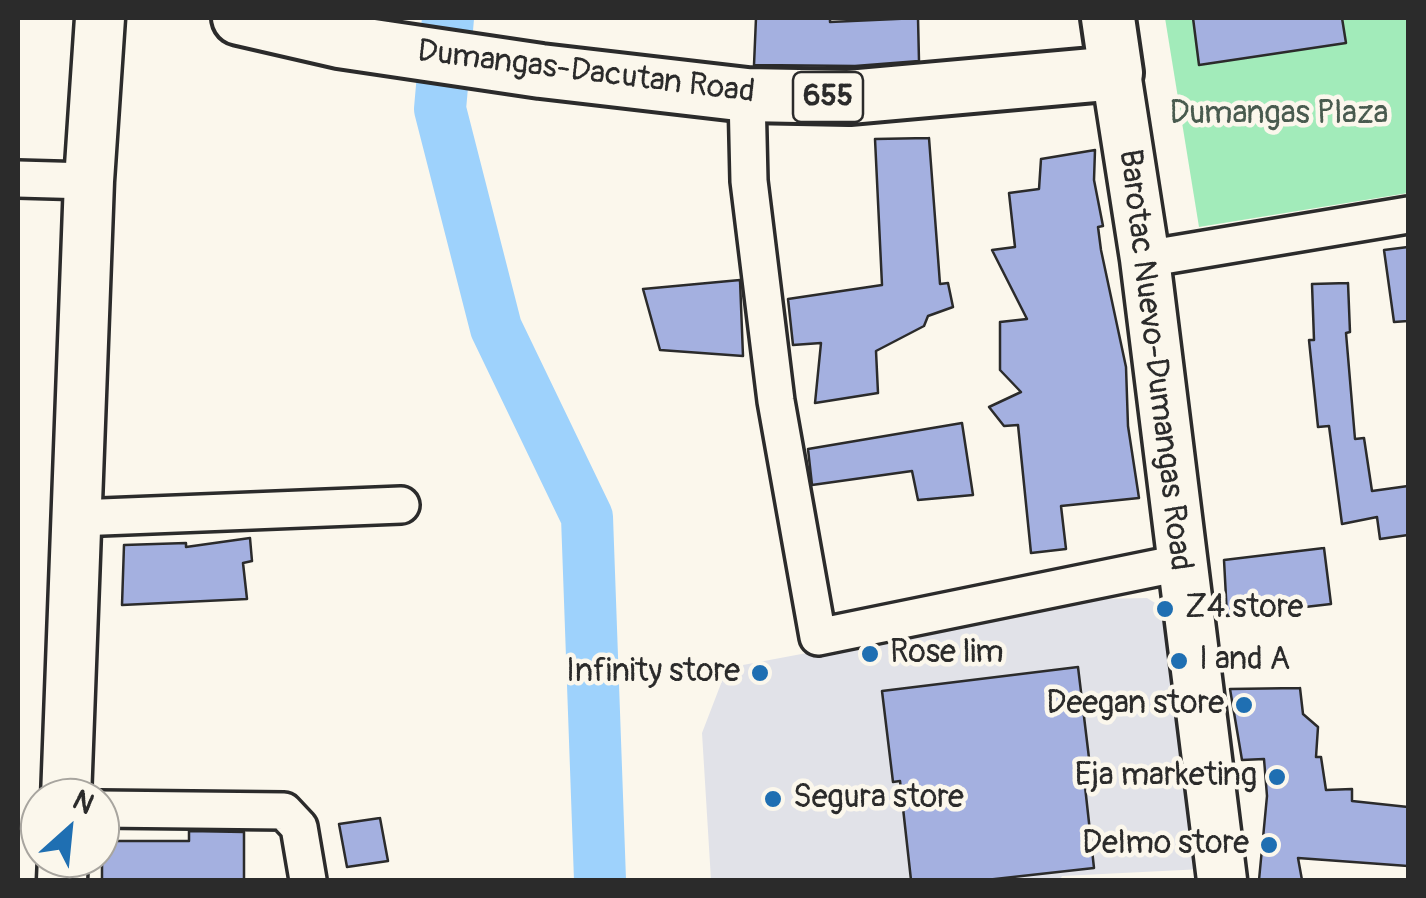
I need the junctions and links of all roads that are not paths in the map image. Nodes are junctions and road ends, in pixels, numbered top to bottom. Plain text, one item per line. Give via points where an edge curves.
1 (100, 18) edge
2 (239, 18) edge
3 (1108, 18) edge
4 (1116, 73) junction
5 (748, 95) junction
6 (18, 179) edge
7 (89, 181) junction
8 (1408, 215) edge
9 (1145, 260) junction
10 (402, 506) dead end
11 (77, 518) junction
12 (1180, 564) junction
13 (67, 778) edge
14 (120, 810) edge
15 (308, 880) edge
16 (1222, 880) edge

1 - 7 street
2 - 5 main road, Dumangas-Dacutan Road / 655 via 339,41
3 - 4 main road, Barotac Nuevo-Dumangas Road
4 - 5 main road, Dumangas-Dacutan Road / 655 via 849,97
4 - 9 street, Barotac Nuevo-Dumangas Road
5 - 12 street via 749,181 776,401 818,637
6 - 7 street
7 - 11 street
8 - 9 street
9 - 12 street, Barotac Nuevo-Dumangas Road
10 - 11 street
11 - 13 street
12 - 16 street, Barotac Nuevo-Dumangas Road
14 - 15 street via 284,811 299,828

